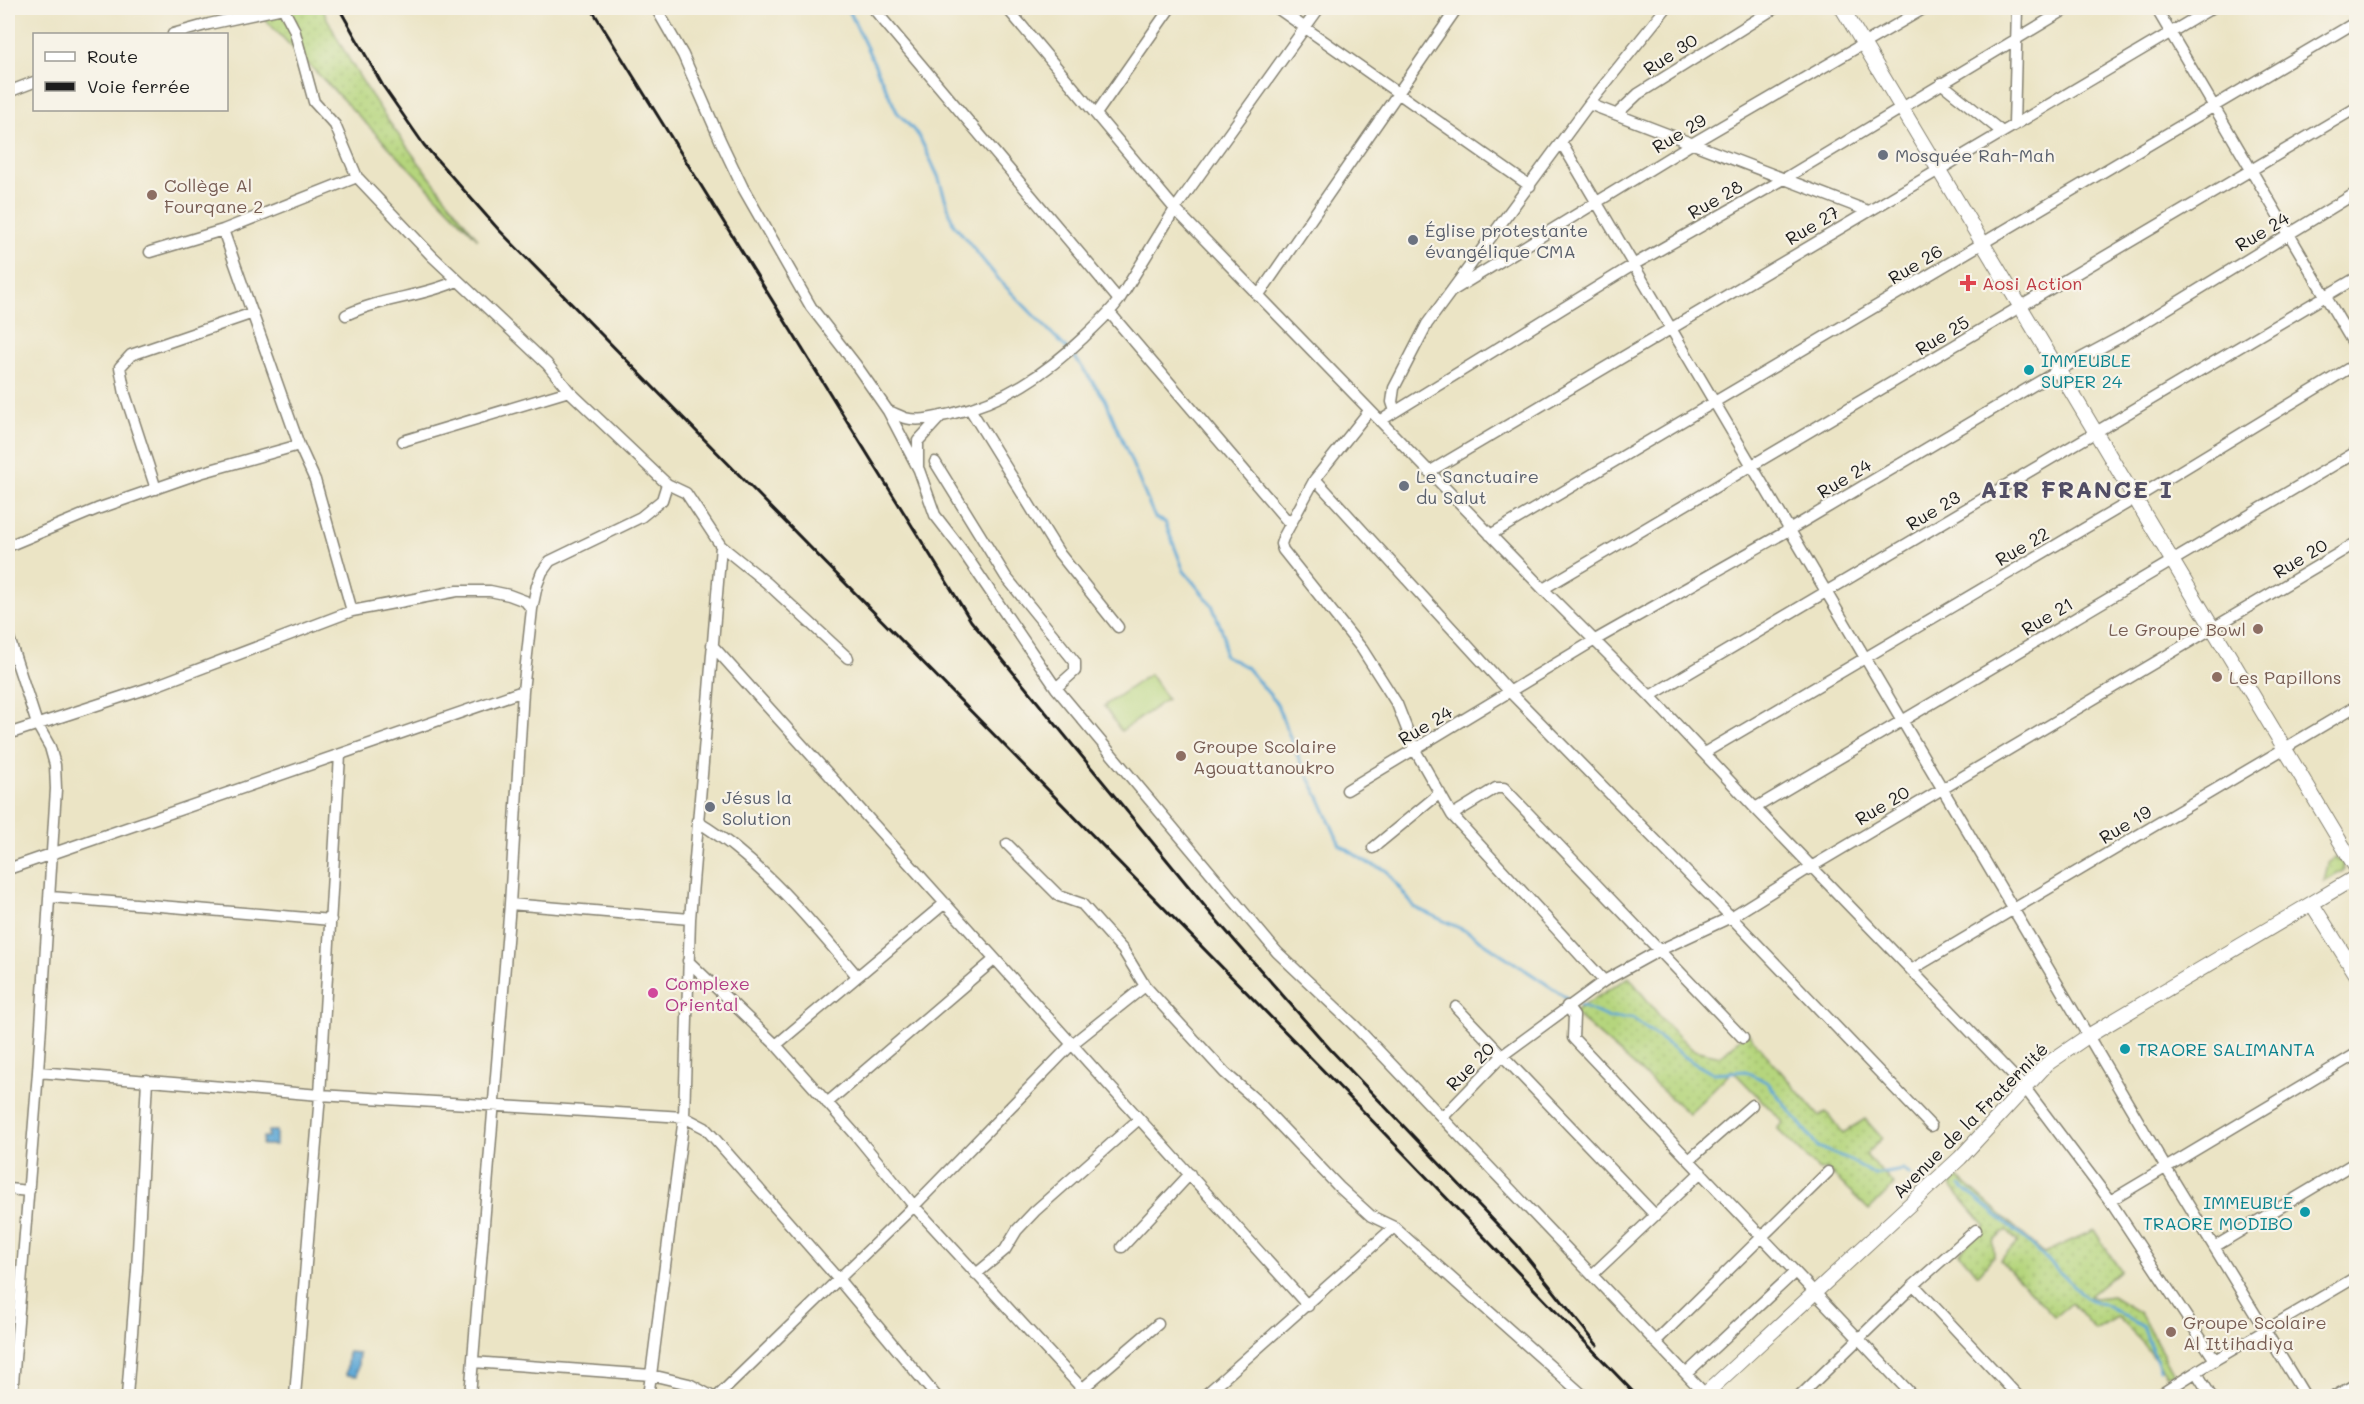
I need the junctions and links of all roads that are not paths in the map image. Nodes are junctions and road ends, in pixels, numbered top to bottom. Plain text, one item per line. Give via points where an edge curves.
1 (283, 8) edge
2 (656, 8) edge
3 (873, 8) edge
4 (1170, 8) edge
5 (1277, 8) edge
6 (1319, 8) edge
7 (1457, 8) edge
8 (1666, 8) edge
9 (1775, 8) edge
10 (1842, 8) edge
11 (1925, 8) edge
12 (2018, 8) edge
13 (2068, 8) edge
14 (2156, 8) edge
15 (2212, 8) edge
16 (1012, 9) edge
17 (2356, 22) edge
18 (1306, 28) junction
19 (2170, 32) junction
20 (177, 33) edge
21 (2016, 38) junction
22 (1864, 44) junction
23 (33, 82) edge
24 (1941, 83) junction
25 (8, 92) edge
26 (1397, 92) junction
27 (1589, 104) junction
28 (1901, 106) junction
29 (2214, 106) junction
30 (2356, 108) edge
31 (1096, 114) junction
32 (1617, 114) junction
33 (2013, 125) junction
34 (2002, 132) junction
35 (1561, 142) junction
36 (1693, 143) junction
37 (1939, 169) junction
38 (2253, 171) junction
39 (357, 177) junction
40 (1784, 179) junction
41 (1530, 186) junction
42 (2356, 193) edge
43 (1596, 202) junction
44 (1175, 209) junction
45 (1868, 211) junction
46 (223, 230) junction
47 (2289, 233) junction
48 (1983, 243) junction
49 (150, 252) dead end
50 (1633, 265) junction
51 (2356, 278) edge
52 (457, 281) junction
53 (1452, 291) junction
54 (1258, 296) junction
55 (2326, 296) junction
56 (1119, 300) junction
57 (2021, 308) junction
58 (254, 313) junction
59 (1110, 313) junction
60 (346, 315) dead end
61 (1671, 328) junction
62 (2356, 348) edge
63 (2356, 364) edge
64 (2059, 370) junction
65 (569, 391) junction
66 (1714, 402) junction
67 (970, 409) junction
68 (888, 411) junction
69 (1370, 411) junction
70 (1395, 411) junction
71 (941, 416) junction
72 (1380, 421) junction
73 (2096, 432) junction
74 (403, 441) dead end
75 (299, 445) junction
76 (2356, 452) edge
77 (935, 462) dead end
78 (1752, 466) junction
79 (919, 470) junction
80 (1429, 472) junction
81 (1315, 479) junction
82 (667, 484) junction
83 (156, 489) junction
84 (2136, 498) junction
85 (1290, 524) junction
86 (1789, 530) junction
87 (1490, 535) junction
88 (2356, 543) edge
89 (8, 546) edge
90 (721, 546) junction
91 (2173, 561) junction
92 (1543, 589) junction
93 (1826, 592) junction
94 (532, 609) junction
95 (352, 611) junction
96 (1118, 627) dead end
97 (2213, 628) junction
98 (8, 635) edge
99 (1595, 640) junction
100 (712, 645) junction
101 (1865, 657) junction
102 (848, 658) dead end
103 (1056, 688) junction
104 (523, 691) junction
105 (1510, 692) junction
106 (1650, 696) junction
107 (2356, 706) edge
108 (1902, 721) junction
109 (37, 724) junction
110 (8, 734) edge
111 (2285, 749) junction
112 (1415, 750) junction
113 (1704, 753) junction
114 (340, 755) junction
115 (1942, 788) junction
116 (1347, 790) dead end
117 (1440, 793) junction
118 (1755, 808) junction
119 (1452, 815) junction
120 (697, 821) junction
121 (1007, 844) dead end
122 (1372, 848) dead end
123 (53, 852) junction
124 (1811, 867) junction
125 (2356, 868) edge
126 (8, 869) edge
127 (2356, 877) edge
128 (51, 897) junction
129 (945, 903) junction
130 (510, 904) junction
131 (2312, 904) junction
132 (2014, 909) junction
133 (1731, 917) junction
134 (690, 918) junction
135 (331, 920) junction
136 (1660, 951) junction
137 (995, 959) junction
138 (688, 961) junction
139 (1911, 970) junction
140 (2356, 974) edge
141 (857, 976) junction
142 (1604, 981) junction
143 (1145, 986) junction
144 (1567, 1006) junction
145 (1456, 1007) dead end
146 (2088, 1036) junction
147 (1743, 1038) dead end
148 (776, 1045) junction
149 (1071, 1045) junction
150 (2356, 1054) edge
151 (1503, 1055) junction
152 (38, 1072) junction
153 (147, 1080) junction
154 (2025, 1088) junction
155 (320, 1095) junction
156 (827, 1103) junction
157 (494, 1105) junction
158 (1752, 1105) dead end
159 (684, 1117) junction
160 (1442, 1118) junction
161 (1139, 1119) junction
162 (1931, 1126) dead end
163 (1689, 1160) junction
164 (2356, 1162) edge
165 (2166, 1168) junction
166 (1701, 1172) junction
167 (1828, 1172) dead end
168 (1190, 1174) junction
169 (8, 1190) edge
170 (29, 1191) junction
171 (2110, 1201) junction
172 (914, 1206) junction
173 (1655, 1215) junction
174 (1394, 1227) junction
175 (1976, 1230) dead end
176 (1762, 1237) junction
177 (1122, 1247) dead end
178 (2214, 1247) junction
179 (1795, 1272) junction
180 (976, 1274) junction
181 (1592, 1275) junction
182 (2356, 1277) edge
183 (839, 1280) junction
184 (1914, 1285) junction
185 (1815, 1292) junction
186 (1308, 1306) junction
187 (1158, 1324) dead end
188 (2266, 1331) junction
189 (1860, 1339) junction
190 (1655, 1342) junction
191 (2215, 1360) junction
192 (472, 1362) junction
193 (2196, 1372) junction
194 (1686, 1374) junction
195 (651, 1375) junction
196 (2356, 1384) edge
197 (1085, 1393) edge
198 (1806, 1394) edge
199 (12, 1396) edge
200 (127, 1396) edge
201 (295, 1396) edge
202 (470, 1396) edge
203 (648, 1396) edge
204 (711, 1396) edge
205 (718, 1396) edge
206 (936, 1396) edge
207 (1204, 1396) edge
208 (1584, 1396) edge
209 (1705, 1396) edge
210 (1913, 1396) edge
211 (2018, 1396) edge
212 (2158, 1396) edge
213 (2211, 1396) edge
214 (2305, 1396) edge
215 (2335, 1396) edge

1 - 20 street
1 - 39 street via 294,29 314,102 334,125
2 - 68 street via 683,55 743,188 811,308
3 - 56 street
4 - 31 street
5 - 18 street
6 - 18 street
7 - 26 street
8 - 27 street
9 - 32 street, Rue 30 via 1638,94
10 - 22 main road
11 - 22 street, Rue 29
12 - 21 street
13 - 21 street, Rue 28
14 - 19 street
15 - 19 street, Rue 27
16 - 31 street
17 - 29 street, Rue 26
18 - 26 street
18 - 44 street
19 - 29 street
19 - 33 street, Rue 27
21 - 24 street, Rue 28
21 - 33 street
22 - 28 main road
22 - 36 street, Rue 29
23 - 25 street
24 - 28 street, Rue 28
24 - 34 street
26 - 41 street
26 - 54 street
27 - 32 street
27 - 35 street
28 - 37 main road
28 - 40 street, Rue 28
29 - 38 street
29 - 48 street, Rue 26
30 - 38 street, Rue 25
31 - 44 street
32 - 36 street
33 - 34 street, Rue 27
34 - 37 street, Rue 27
35 - 41 street
35 - 43 street
36 - 40 street
36 - 43 street, Rue 29
37 - 45 street, Rue 27
37 - 48 main road
38 - 47 street
38 - 57 street, Rue 25
39 - 46 street
39 - 52 street
40 - 45 street
40 - 50 street, Rue 28
41 - 53 street
42 - 47 street, Rue 24
43 - 50 street
43 - 53 street, Rue 29
44 - 54 street
44 - 56 street
45 - 61 street, Rue 27
46 - 49 street
46 - 58 street
47 - 55 street
47 - 64 street, Rue 24 via 2135,329
48 - 57 main road
48 - 66 street, Rue 26
50 - 61 street
50 - 70 street, Rue 28
51 - 55 street, Rue 23
52 - 60 street
52 - 65 street via 547,364
53 - 70 street via 1426,324 1394,388
54 - 69 street
55 - 62 street
55 - 73 street, Rue 23
56 - 59 street
57 - 64 main road
57 - 78 street, Rue 25
58 - 75 street
58 - 83 street via 131,355 120,367
59 - 67 street via 1041,375
59 - 85 street
61 - 66 street
61 - 80 street, Rue 27
63 - 84 street, Rue 22
64 - 73 main road
64 - 86 street, Rue 24
65 - 74 street
65 - 82 street
66 - 78 street
66 - 87 street, Rue 26
67 - 71 street
67 - 96 street via 1059,553
68 - 71 street via 907,418
68 - 79 street
69 - 72 street
69 - 81 street
70 - 72 street, Rue 28
71 - 79 street via 918,441
72 - 80 street
73 - 84 main road
73 - 93 street, Rue 23
75 - 83 street
75 - 95 street via 315,480
76 - 91 street, Rue 21
77 - 103 street via 1006,577 1075,662 1075,671
78 - 86 street
78 - 92 street, Rue 25
79 - 103 street via 935,515
80 - 87 street
81 - 85 street
81 - 105 street
82 - 90 street via 686,493
82 - 94 street via 662,500 641,517 550,561 537,585
83 - 89 street
84 - 91 main road
84 - 101 street, Rue 22
85 - 112 street via 1281,544 1283,550 1362,649 1397,704
86 - 93 street
86 - 99 street, Rue 24
87 - 92 street
88 - 97 street, Rue 20
90 - 100 street
90 - 102 street
91 - 97 main road
91 - 108 street, Rue 21
92 - 99 street
93 - 101 street
93 - 106 street, Rue 23
94 - 95 street via 525,601 509,595 458,591
94 - 104 street
95 - 109 street via 152,687
97 - 111 main road
97 - 115 street, Rue 20
98 - 109 street
99 - 105 street, Rue 24
99 - 106 street
100 - 120 street
100 - 129 street
101 - 108 street
101 - 113 street, Rue 22
103 - 160 street via 1277,952 1356,1027
104 - 114 street
104 - 130 street
105 - 112 street, Rue 24
105 - 133 street
106 - 113 street
107 - 111 street, Rue 19
108 - 115 street
108 - 118 street, Rue 21
109 - 110 street
109 - 123 street via 55,765
111 - 125 main road
111 - 132 street, Rue 19
112 - 116 street, Rue 24
112 - 117 street
113 - 118 street
114 - 123 street
114 - 135 street
115 - 124 street, Rue 20
115 - 132 street
117 - 119 street
117 - 122 street
118 - 124 street
119 - 136 street via 1496,788 1503,788
119 - 142 street
120 - 134 street
120 - 141 street via 770,878
121 - 143 street via 1059,896 1082,904 1123,950
123 - 126 street
123 - 128 street
124 - 133 street, Rue 20
124 - 139 street
127 - 131 main road, Avenue de la Fraternité
128 - 135 street
128 - 152 street
129 - 137 street
129 - 141 street
130 - 134 street
130 - 157 street
131 - 140 main road
131 - 146 main road, Avenue de la Fraternité
132 - 139 street, Rue 19
132 - 146 street
133 - 136 street, Rue 20
133 - 162 street
134 - 138 street
135 - 155 street
136 - 142 street, Rue 20
136 - 147 street
137 - 149 street
137 - 156 street
138 - 148 street
138 - 159 street
139 - 154 street
141 - 148 street
142 - 144 street, Rue 20
143 - 149 street
143 - 174 street via 1339,1187 1371,1216
144 - 151 street, Rue 20
144 - 163 street via 1574,1016 1573,1038
145 - 151 street
146 - 154 main road, Avenue de la Fraternité via 2047,1064
146 - 165 street
148 - 156 street
149 - 161 street
149 - 172 street
150 - 165 street
151 - 160 street, Rue 20
151 - 173 street
152 - 153 street
152 - 170 street
153 - 155 street
153 - 200 street
154 - 171 street
154 - 185 main road, Avenue de la Fraternité via 1960,1158
155 - 157 street
155 - 201 street
156 - 172 street
157 - 159 street
157 - 192 street
158 - 163 street
159 - 183 street via 705,1128
159 - 195 street
160 - 181 street
161 - 168 street
161 - 180 street via 1035,1211 1005,1250
163 - 166 street
164 - 178 street
165 - 171 street
165 - 178 street
166 - 173 street
166 - 176 street
167 - 176 street
168 - 177 street
168 - 186 street
169 - 170 street
170 - 199 street
171 - 191 street
172 - 180 street
172 - 183 street
173 - 181 street
174 - 186 street
174 - 208 street
175 - 184 street
176 - 179 street
176 - 190 street
178 - 188 street
179 - 185 street
179 - 194 street
180 - 197 street
181 - 190 street
182 - 188 street
183 - 205 street
183 - 206 street
184 - 189 street
184 - 211 street
185 - 189 street
185 - 209 main road, Avenue de la Fraternité
186 - 207 street
187 - 197 street
188 - 191 street
188 - 214 street
189 - 198 street
189 - 210 street
190 - 194 street
191 - 193 street
192 - 195 street
192 - 202 street
193 - 212 street
193 - 213 street
194 - 209 street
195 - 203 street
195 - 204 street via 689,1384
196 - 215 street

